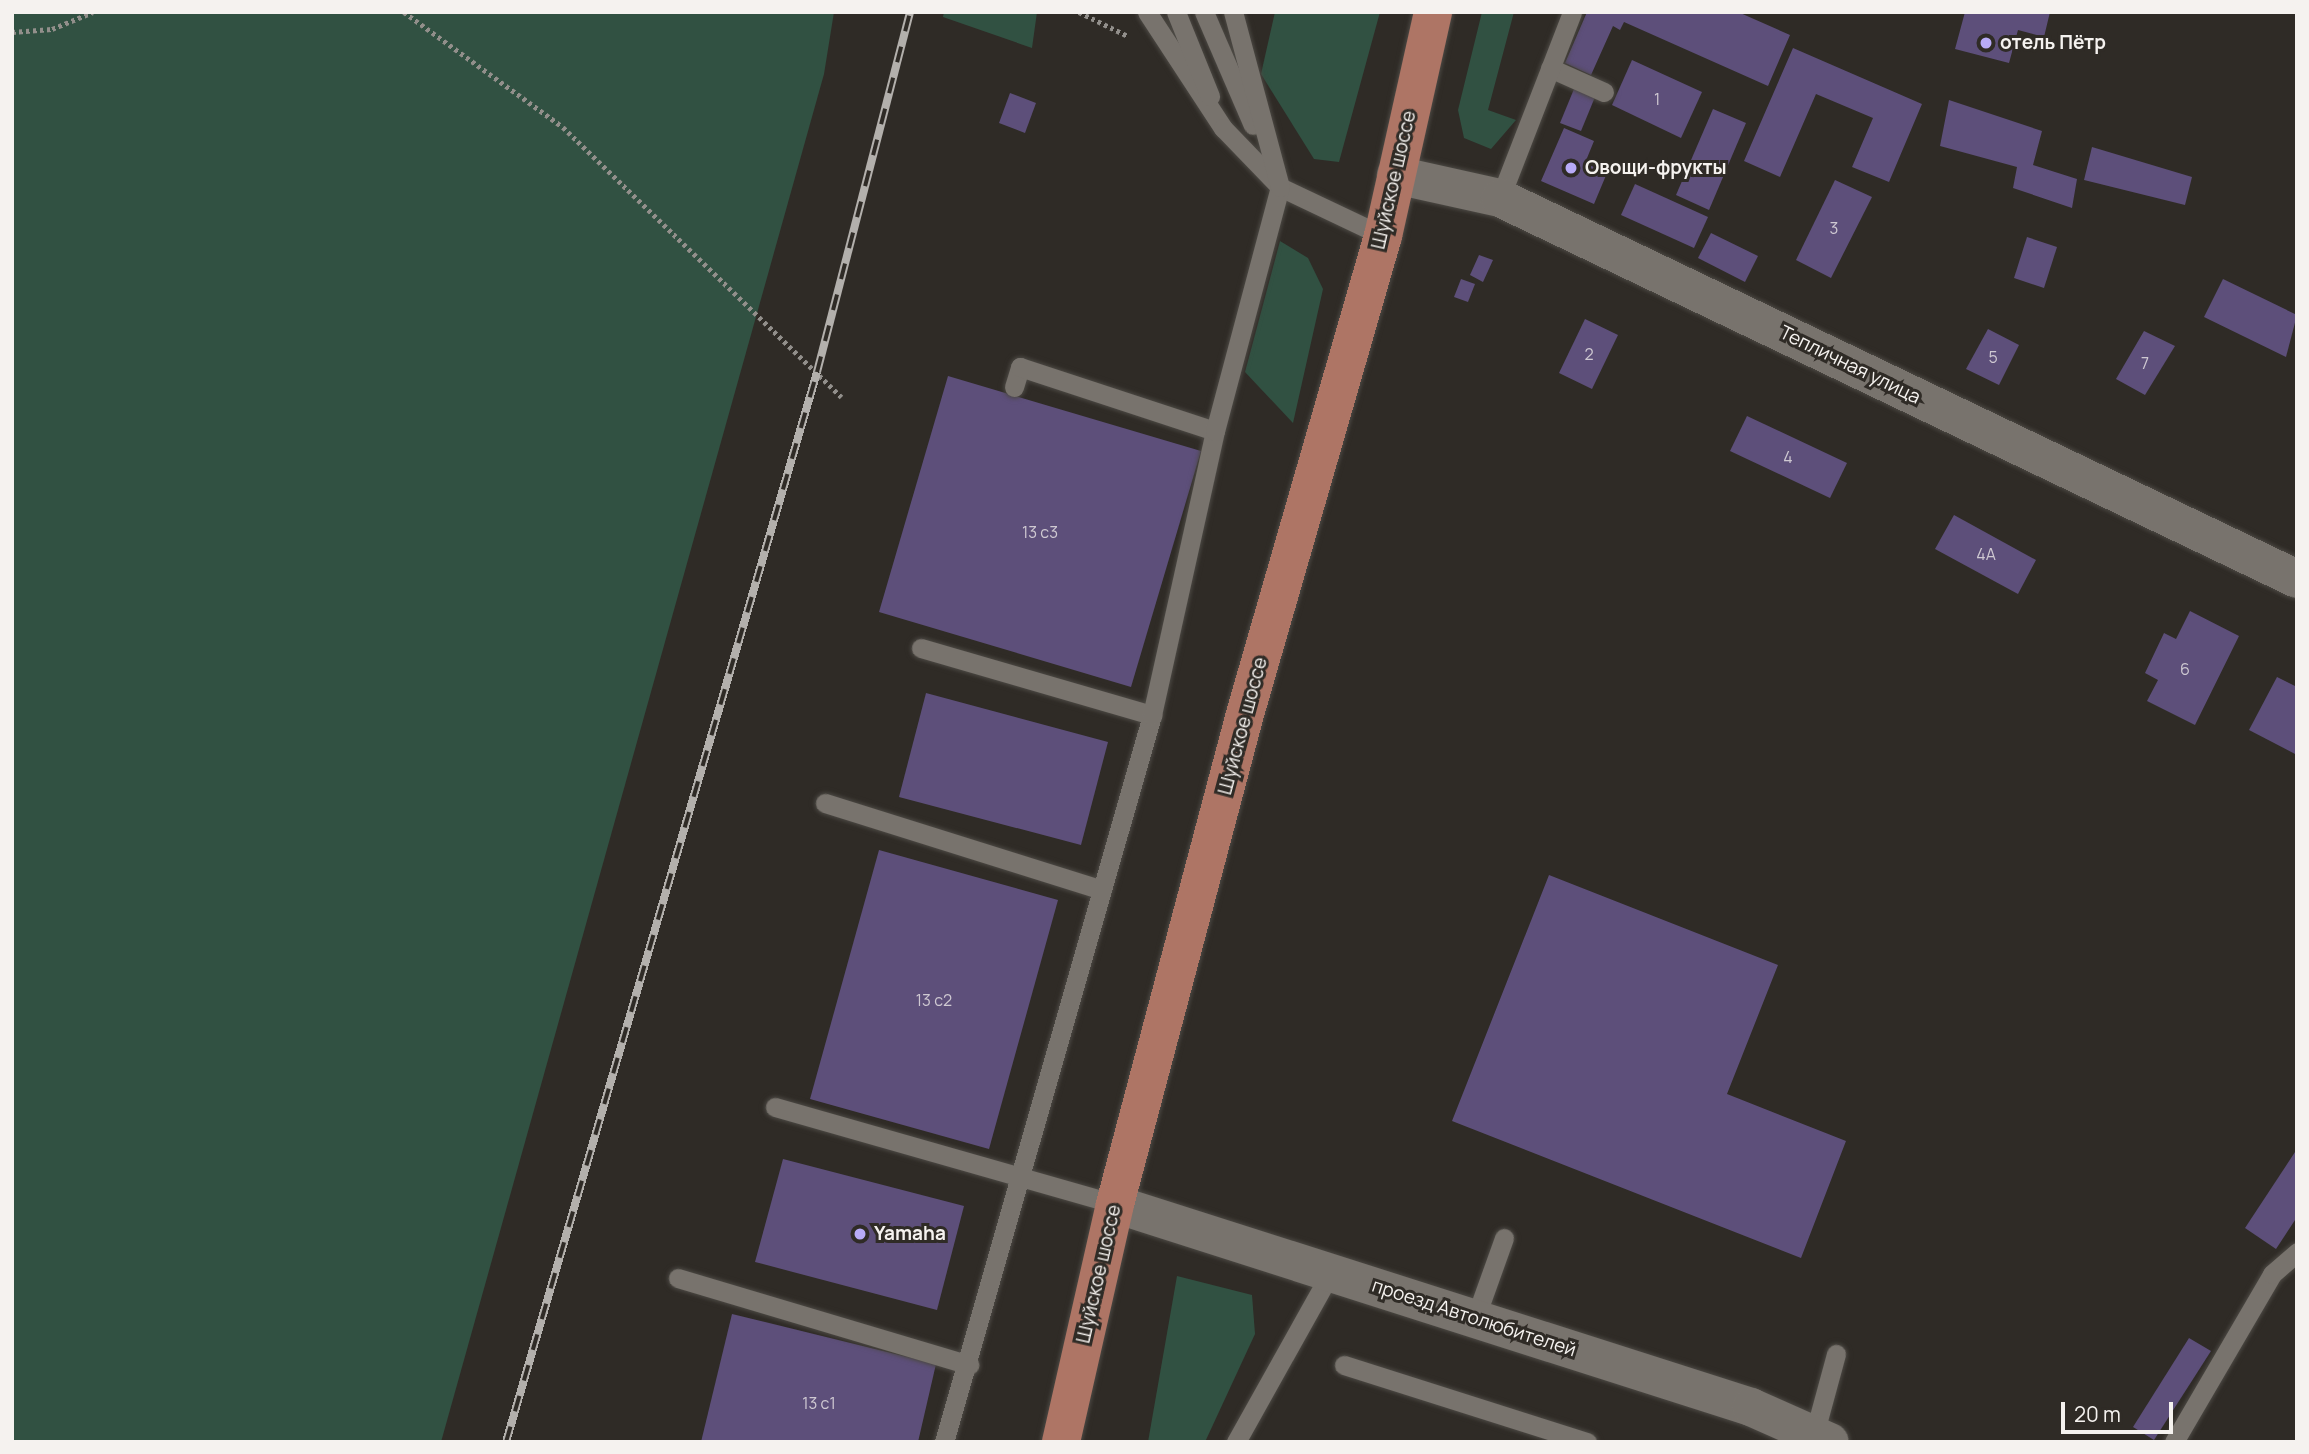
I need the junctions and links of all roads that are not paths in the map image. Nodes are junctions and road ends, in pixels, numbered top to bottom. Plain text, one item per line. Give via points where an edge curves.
1 (1147, 12) edge
2 (1176, 12) edge
3 (1204, 12) edge
4 (1233, 12) edge
5 (1433, 12) edge
6 (1572, 12) edge
7 (1550, 68) junction
8 (1604, 92) dead end
9 (1223, 128) junction
10 (1396, 175) junction
11 (1280, 187) junction
12 (1500, 198) junction
13 (1383, 236) junction
14 (1014, 387) dead end
15 (1214, 431) junction
16 (2297, 579) edge
17 (922, 648) dead end
18 (1152, 715) junction
19 (825, 803) dead end
20 (1102, 890) junction
21 (775, 1107) dead end
22 (1022, 1178) junction
23 (1115, 1204) junction
24 (1504, 1238) dead end
25 (2297, 1252) edge
26 (1331, 1272) junction
27 (678, 1278) dead end
28 (1475, 1320) junction
29 (1836, 1354) dead end
30 (969, 1365) junction
31 (1345, 1365) dead end
32 (1822, 1438) edge
33 (944, 1442) edge
34 (1061, 1442) edge
35 (1236, 1442) edge
36 (1587, 1442) edge
37 (2174, 1442) edge

1 - 9 lane
2 - 9 lane
3 - 11 lane
4 - 11 lane
5 - 10 main road, Шуйское шоссе
6 - 7 lane
7 - 8 lane
7 - 12 lane
9 - 11 lane
10 - 12 street, Тепличная улица
10 - 13 main road, Шуйское шоссе
11 - 13 lane
11 - 15 lane
12 - 16 street, Тепличная улица
13 - 23 main road, Шуйское шоссе via 1245,714
14 - 15 lane via 1020,367
15 - 18 lane
17 - 18 lane
18 - 20 lane
19 - 20 lane
20 - 22 lane
21 - 22 lane
22 - 23 lane
22 - 30 lane
23 - 26 street, проезд Автолюбителей
23 - 34 main road, Шуйское шоссе
24 - 28 lane
25 - 37 lane via 2272,1274
26 - 28 street, проезд Автолюбителей
26 - 35 lane
27 - 30 lane
28 - 32 street, проезд Автолюбителей via 1751,1407
29 - 32 lane
30 - 33 lane
31 - 36 lane

